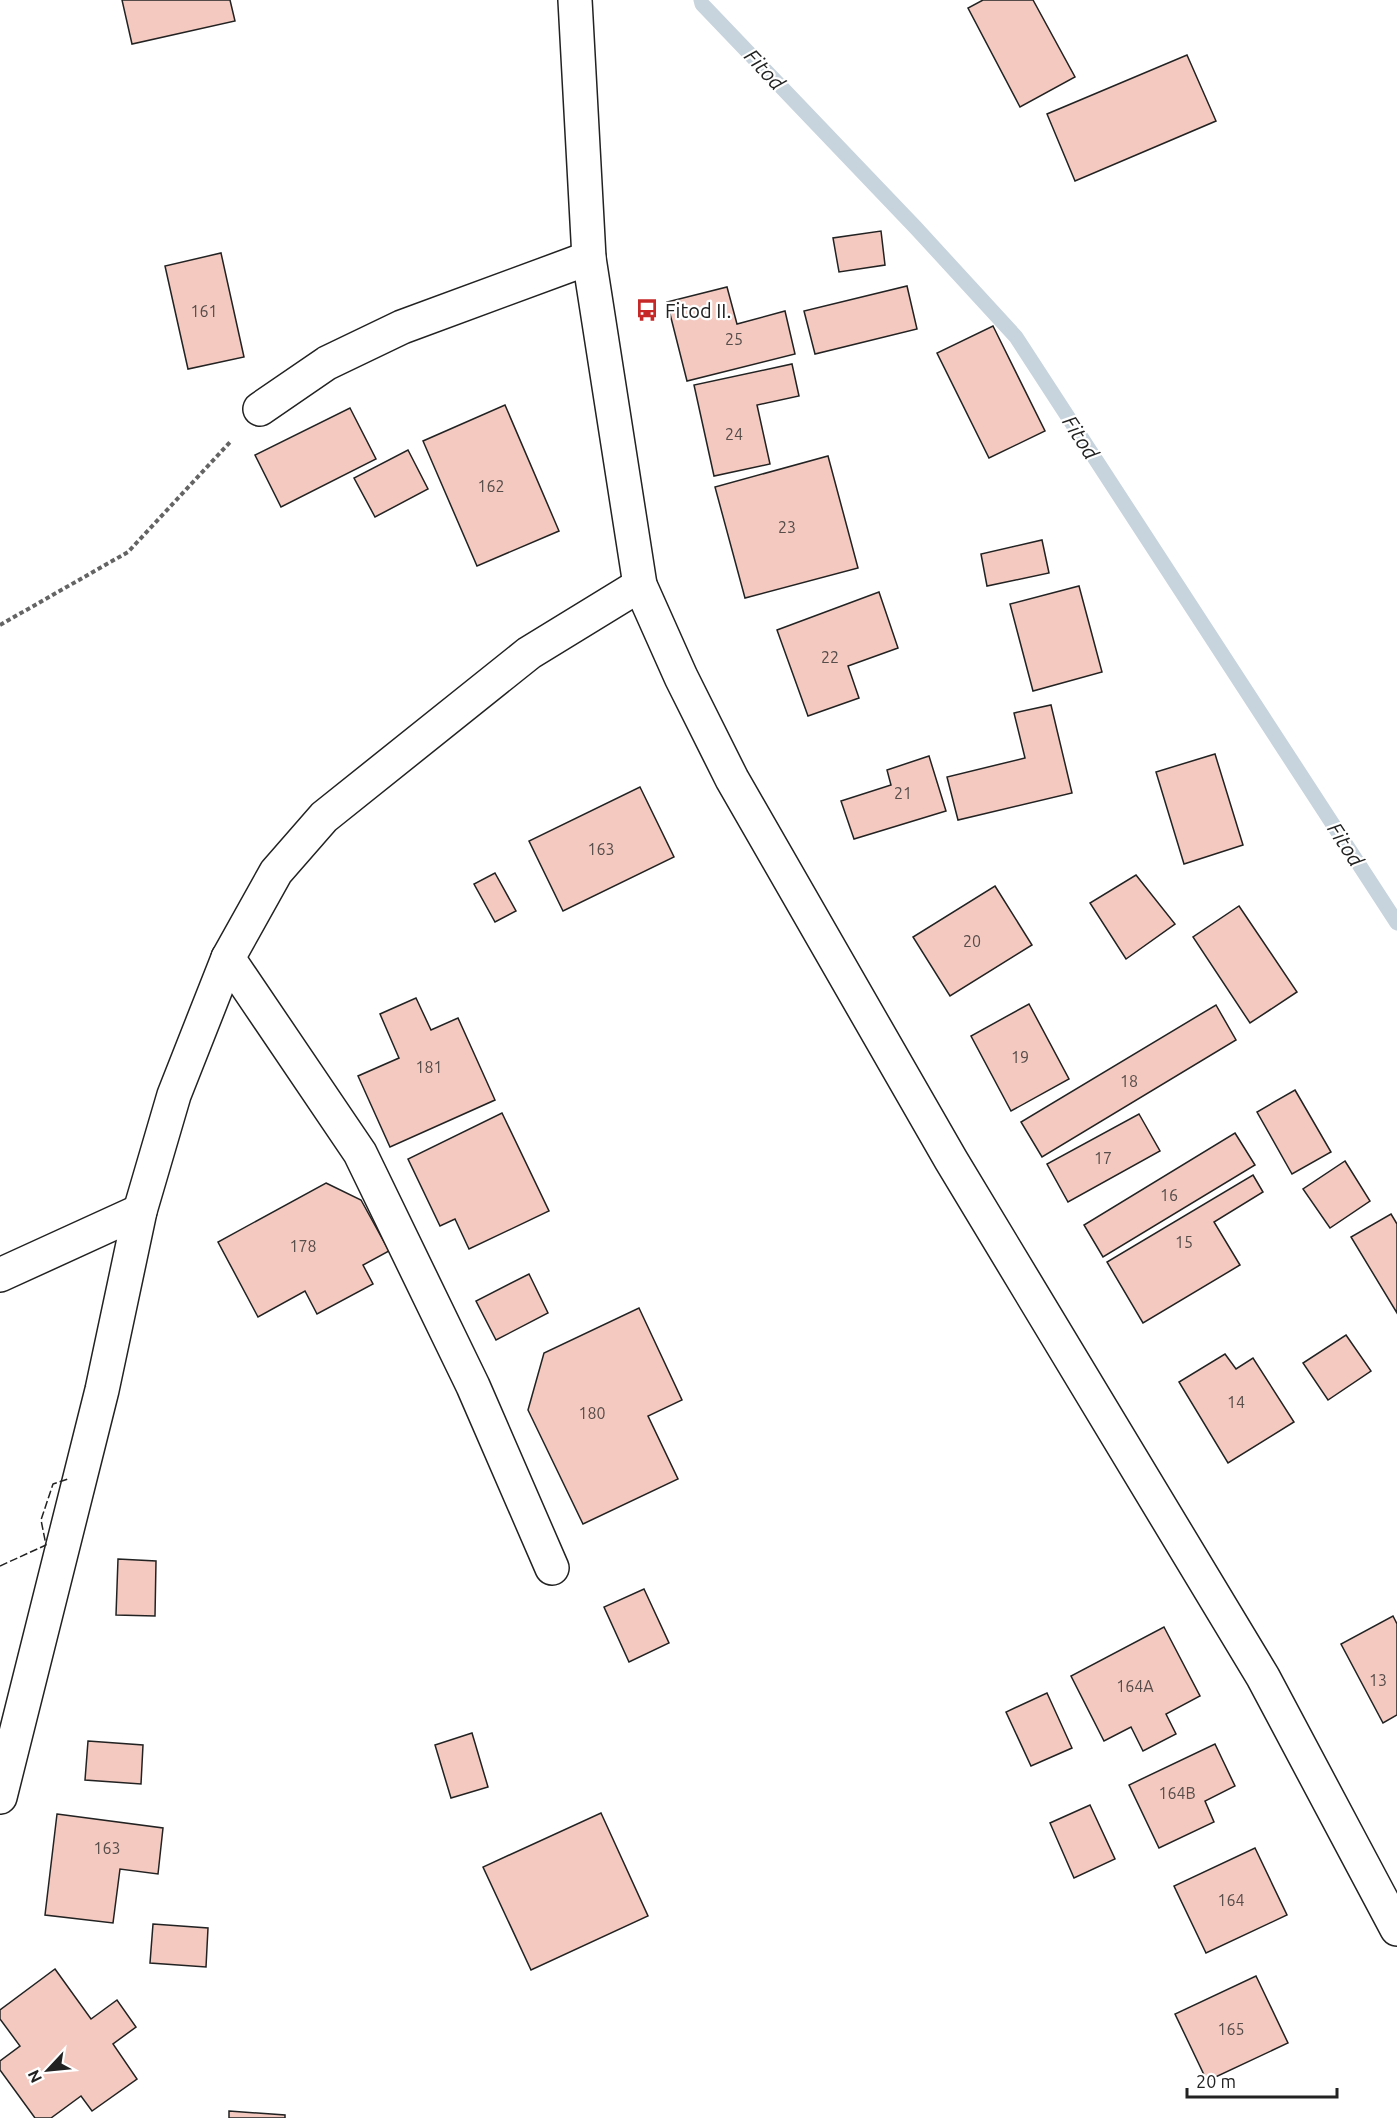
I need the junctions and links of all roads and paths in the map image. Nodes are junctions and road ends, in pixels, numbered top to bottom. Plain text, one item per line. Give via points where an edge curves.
1 (575, 0) edge
2 (589, 258) junction
3 (260, 409) joint
4 (640, 585) junction
5 (0, 625) edge
6 (228, 958) junction
7 (140, 1211) junction
8 (0, 1275) edge
9 (552, 1568) dead end
10 (0, 1797) edge
11 (1397, 1929) edge

1 - 2 street
2 - 3 street via 402,327 327,363
2 - 4 street
3 - 5 path via 128,552
4 - 6 street via 529,653 324,817 276,872
4 - 11 street via 732,779 951,1160 1263,1677
6 - 7 street via 174,1095
6 - 9 street via 360,1154 473,1386
7 - 8 street
7 - 10 street via 102,1390

